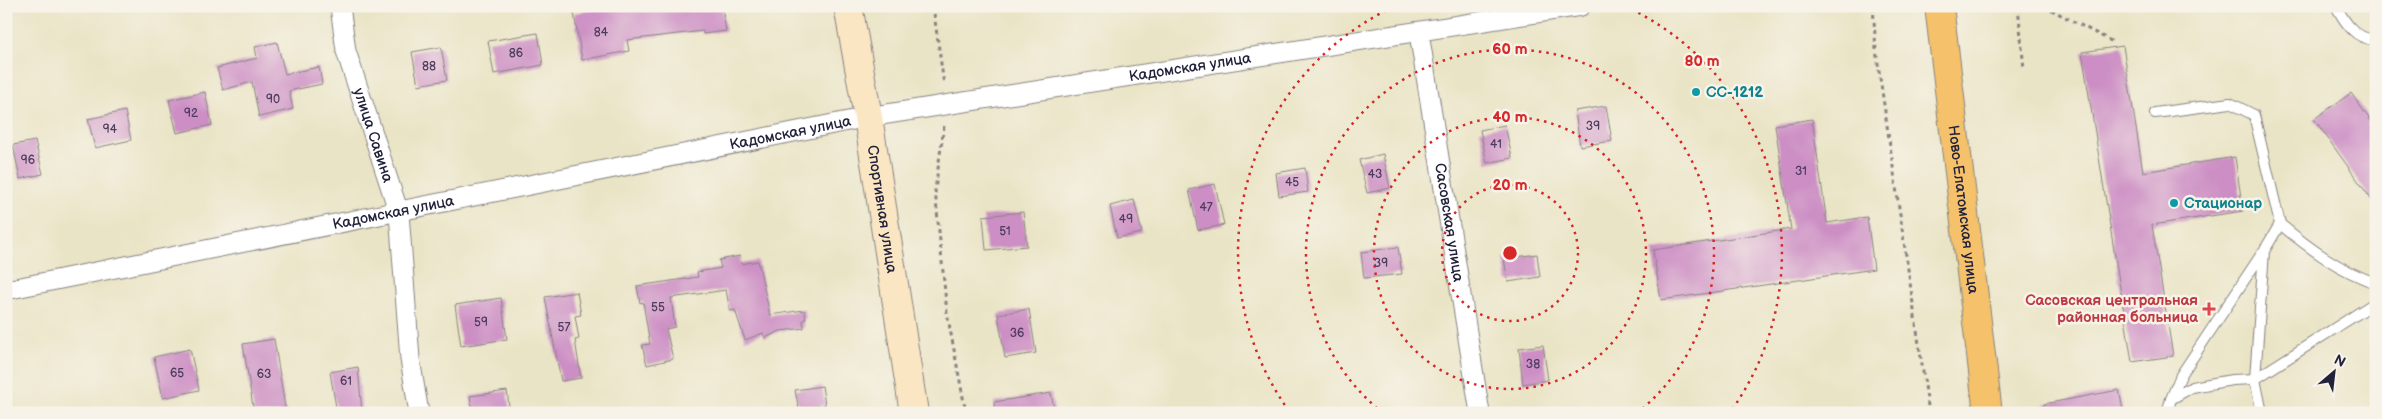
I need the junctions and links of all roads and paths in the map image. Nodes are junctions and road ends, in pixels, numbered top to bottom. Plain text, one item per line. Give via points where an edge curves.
1 (340, 6) edge
2 (848, 6) edge
3 (933, 6) edge
4 (1581, 6) edge
5 (1873, 6) edge
6 (1939, 6) edge
7 (2018, 6) edge
8 (2044, 6) edge
9 (2336, 6) edge
10 (1419, 33) junction
11 (2376, 39) edge
12 (2113, 42) dead end
13 (2024, 69) dead end
14 (946, 105) junction
15 (2155, 113) dead end
16 (868, 117) junction
17 (399, 213) junction
18 (2280, 224) junction
19 (2264, 251) junction
20 (2376, 283) edge
21 (6, 290) edge
22 (2376, 302) edge
23 (2255, 379) junction
24 (2171, 399) junction
25 (419, 413) edge
26 (914, 413) edge
27 (966, 413) edge
28 (1480, 413) edge
29 (1928, 413) edge
30 (1988, 413) edge
31 (2167, 413) edge
32 (2262, 413) edge

1 - 17 street, улица Савина via 346,51
2 - 16 street, Спортивная улица
3 - 14 path
4 - 10 street, Кадомская улица
5 - 29 path
6 - 30 main road, Ново-Елатомская улица
7 - 13 path
8 - 12 path
9 - 11 lane via 2348,27 2370,40
10 - 14 street, Кадомская улица
10 - 28 street, Сасовская улица
14 - 16 street, Кадомская улица
14 - 27 path via 935,190 947,313
15 - 18 lane via 2230,103 2254,115
16 - 17 street, Кадомская улица
16 - 26 street, Спортивная улица
17 - 21 street, Кадомская улица
17 - 25 street, улица Савина via 410,359
18 - 19 lane
18 - 20 lane via 2306,245 2358,277
19 - 23 lane
19 - 24 lane via 2181,375
22 - 23 lane
23 - 24 lane via 2192,387
23 - 32 lane
24 - 31 lane

